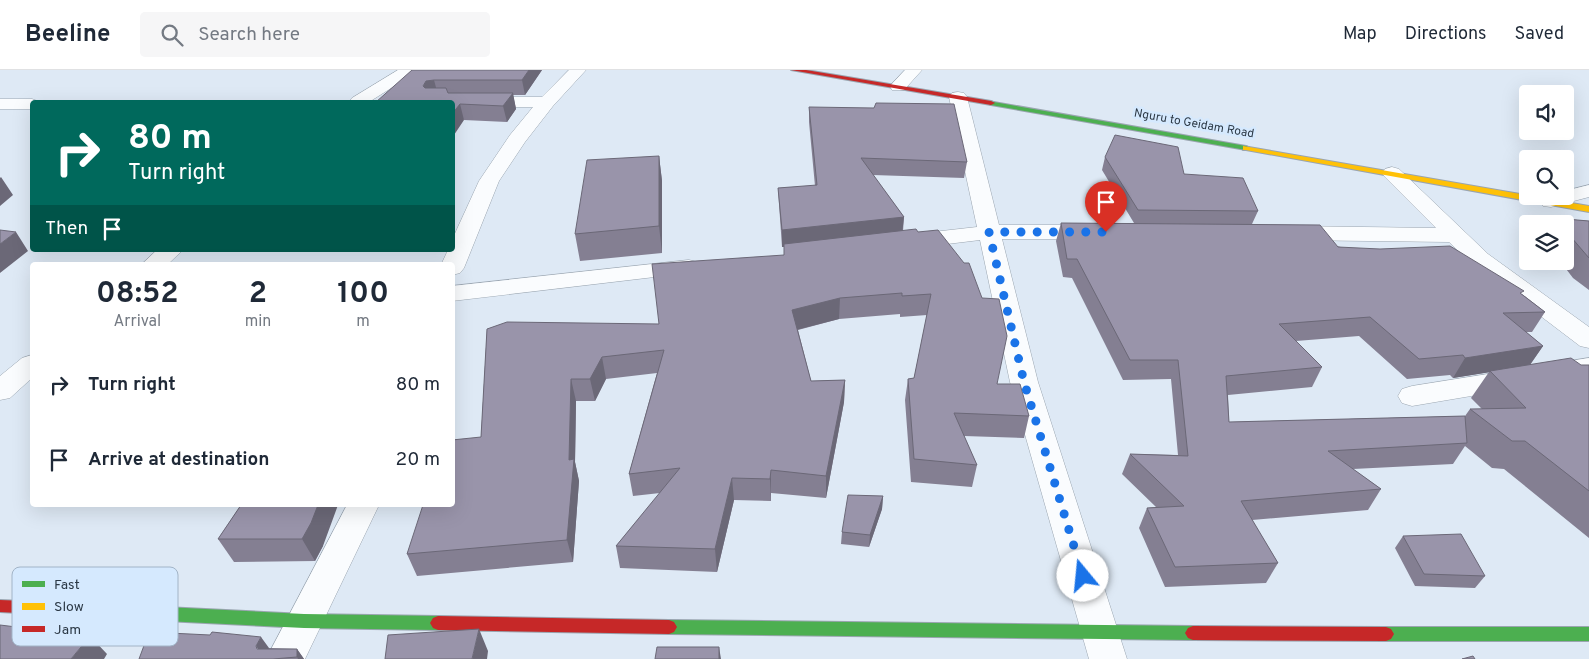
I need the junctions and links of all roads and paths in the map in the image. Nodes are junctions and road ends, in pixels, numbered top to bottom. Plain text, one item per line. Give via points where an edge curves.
1 (408, 70) edge
2 (578, 70) edge
3 (794, 70) edge
4 (914, 70) edge
5 (898, 86) junction
6 (958, 97) junction
7 (361, 100) edge
8 (455, 102) edge
9 (548, 102) junction
10 (0, 104) edge
11 (30, 104) edge
12 (1392, 173) junction
13 (1589, 191) edge
14 (1519, 195) edge
15 (1574, 195) edge
16 (1570, 205) edge
17 (1589, 209) edge
18 (989, 232) junction
19 (1116, 232) edge
20 (1267, 233) edge
21 (1455, 234) junction
22 (882, 244) edge
23 (169, 252) edge
24 (157, 262) edge
25 (454, 262) edge
26 (706, 265) edge
27 (455, 294) edge
28 (1589, 340) edge
29 (30, 366) edge
30 (1589, 367) edge
31 (0, 391) edge
32 (1412, 396) dead end
33 (363, 507) edge
34 (178, 614) edge
35 (304, 620) junction
36 (1100, 633) junction
37 (1589, 634) edge
38 (285, 659) edge
39 (1108, 659) edge

1 - 7 street
2 - 9 street
3 - 5 street, Nguru to Geidam Road
4 - 5 street
5 - 6 street, Nguru to Geidam Road
6 - 12 street, Nguru to Geidam Road
6 - 18 street
8 - 9 street
9 - 25 street via 488,181
10 - 11 street
12 - 14 street, Nguru to Geidam Road
12 - 21 street
13 - 15 street
16 - 17 street, Nguru to Geidam Road
18 - 19 street
18 - 22 street
18 - 36 street via 1024,382
20 - 21 street
21 - 28 street via 1480,259
23 - 24 street
26 - 27 street
29 - 31 street
30 - 32 street
33 - 35 street
34 - 35 street
35 - 36 street
35 - 38 street
36 - 37 street
36 - 39 street

